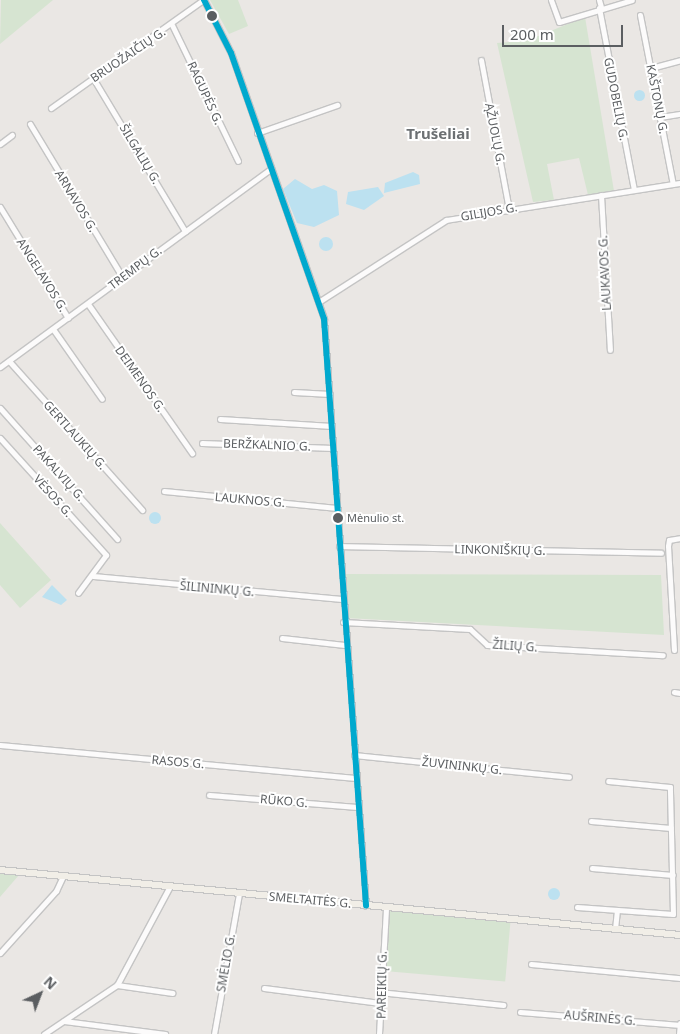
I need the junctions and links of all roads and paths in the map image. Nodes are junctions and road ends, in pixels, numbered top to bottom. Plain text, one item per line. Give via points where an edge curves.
1 (204, 0) edge
2 (551, 0) edge
3 (599, 0) edge
4 (632, 0) edge
5 (600, 8) junction
6 (640, 15) dead end
7 (172, 25) junction
8 (481, 60) dead end
9 (680, 60) edge
10 (651, 68) junction
11 (92, 78) junction
12 (337, 105) dead end
13 (51, 108) dead end
14 (680, 114) edge
15 (660, 117) junction
16 (30, 124) dead end
17 (257, 133) junction
18 (12, 135) dead end
19 (0, 144) edge
20 (238, 161) dead end
21 (271, 170) junction
22 (680, 183) edge
23 (673, 184) junction
24 (634, 190) junction
25 (601, 195) junction
26 (0, 207) edge
27 (509, 208) junction
28 (185, 231) junction
29 (123, 278) junction
30 (320, 301) junction
31 (88, 304) junction
32 (68, 318) junction
33 (53, 328) junction
34 (610, 350) dead end
35 (9, 361) junction
36 (0, 367) edge
37 (294, 392) dead end
38 (330, 394) junction
39 (102, 399) dead end
40 (0, 408) edge
41 (220, 419) dead end
42 (332, 426) junction
43 (0, 438) edge
44 (202, 443) dead end
45 (333, 448) junction
46 (192, 453) dead end
47 (164, 491) dead end
48 (337, 508) junction
49 (142, 510) dead end
50 (680, 538) edge
51 (117, 539) dead end
52 (339, 546) junction
53 (660, 553) dead end
54 (93, 576) junction
55 (78, 593) dead end
56 (342, 599) junction
57 (343, 622) junction
58 (282, 638) dead end
59 (345, 646) junction
60 (674, 650) dead end
61 (663, 655) dead end
62 (0, 745) edge
63 (354, 755) junction
64 (569, 777) dead end
65 (356, 778) junction
66 (608, 781) dead end
67 (209, 795) dead end
68 (358, 807) junction
69 (591, 821) dead end
70 (671, 828) junction
71 (592, 868) dead end
72 (0, 870) edge
73 (672, 875) junction
74 (63, 876) junction
75 (170, 886) junction
76 (239, 893) junction
77 (366, 905) junction
78 (386, 907) junction
79 (577, 907) dead end
80 (617, 911) junction
81 (615, 929) junction
82 (680, 935) edge
83 (0, 953) edge
84 (532, 964) dead end
85 (680, 978) edge
86 (117, 985) junction
87 (264, 988) dead end
88 (379, 992) junction
89 (172, 993) dead end
90 (380, 1003) junction
91 (502, 1005) dead end
92 (520, 1012) dead end
93 (63, 1021) junction
94 (680, 1024) edge
95 (44, 1034) edge
96 (165, 1034) edge
97 (214, 1034) edge
98 (379, 1034) edge
99 (679, 1034) edge

1 - 7 street, BRUOŽAIČIŲ G.
1 - 17 street via 231,53
2 - 5 street via 559,22
3 - 5 street, GUDOBELIŲ G.
4 - 5 street
5 - 24 street, GUDOBELIŲ G.
6 - 10 street, KAŠTONŲ G.
7 - 11 street, BRUOŽAIČIŲ G.
7 - 20 street, RAGUPĖS G.
8 - 27 street, ĄŽUOLŲ G.
9 - 10 street
10 - 15 street, KAŠTONŲ G.
11 - 13 street, BRUOŽAIČIŲ G.
11 - 28 street, ŠILGALIŲ G.
12 - 17 street
14 - 15 street
15 - 23 street, KAŠTONŲ G.
16 - 29 street, ARNAVOS G.
17 - 21 street
18 - 19 street
21 - 28 street, TREMPŲ G.
21 - 30 street
22 - 23 street, GILIJOS G.
23 - 24 street, GILIJOS G.
24 - 25 street, GILIJOS G.
25 - 27 street, GILIJOS G.
25 - 34 street, LAUKAVOS G.
26 - 32 street, ANGELAVOS G.
27 - 30 street, GILIJOS G. via 446,220
28 - 29 street, TREMPŲ G.
29 - 31 street, TREMPŲ G.
30 - 38 street
31 - 32 street, TREMPŲ G.
31 - 46 street, DEIMENOS G.
32 - 33 street, TREMPŲ G.
33 - 35 street, TREMPŲ G.
33 - 39 street
35 - 36 street, TREMPŲ G.
35 - 49 street, GERTLAUKIŲ G.
37 - 38 street
38 - 42 street
40 - 51 street, PAKALVIŲ G.
41 - 42 street
42 - 45 street
43 - 54 street, VĖSOS G. via 106,555
44 - 45 street, BERŽKALNIO G.
45 - 48 street
47 - 48 street, LAUKNOS G.
48 - 52 street
50 - 60 street via 669,540
52 - 53 street, LINKONIŠKIŲ G.
52 - 56 street
54 - 55 street
54 - 56 street, ŠILININKŲ G.
56 - 57 street
57 - 59 street
57 - 61 street, ŽILIŲ G. via 470,628 487,645
58 - 59 street
59 - 63 street
62 - 65 street, RASOS G.
63 - 64 street, ŽUVININKŲ G.
63 - 65 street
65 - 68 street
66 - 70 street via 670,787
67 - 68 street, RŪKO G.
68 - 77 street
69 - 70 street
70 - 73 street
71 - 73 street
72 - 74 main road, SMELTAITĖS G.
73 - 80 street via 673,914
74 - 75 main road, SMELTAITĖS G.
74 - 83 street via 56,891
75 - 76 main road, SMELTAITĖS G.
75 - 86 street
76 - 77 main road, SMELTAITĖS G.
76 - 97 street, SMĖLIO G.
77 - 78 main road, SMELTAITĖS G.
78 - 81 main road, SMELTAITĖS G.
78 - 88 street, PAREIKIŲ G.
79 - 80 street
80 - 81 street
81 - 82 main road, SMELTAITĖS G.
84 - 85 street
86 - 89 street
86 - 93 street
87 - 90 street
88 - 90 street, PAREIKIŲ G.
88 - 91 street
90 - 98 street, PAREIKIŲ G.
92 - 94 street, AUŠRINĖS G.
93 - 95 street
93 - 96 street
94 - 99 street

